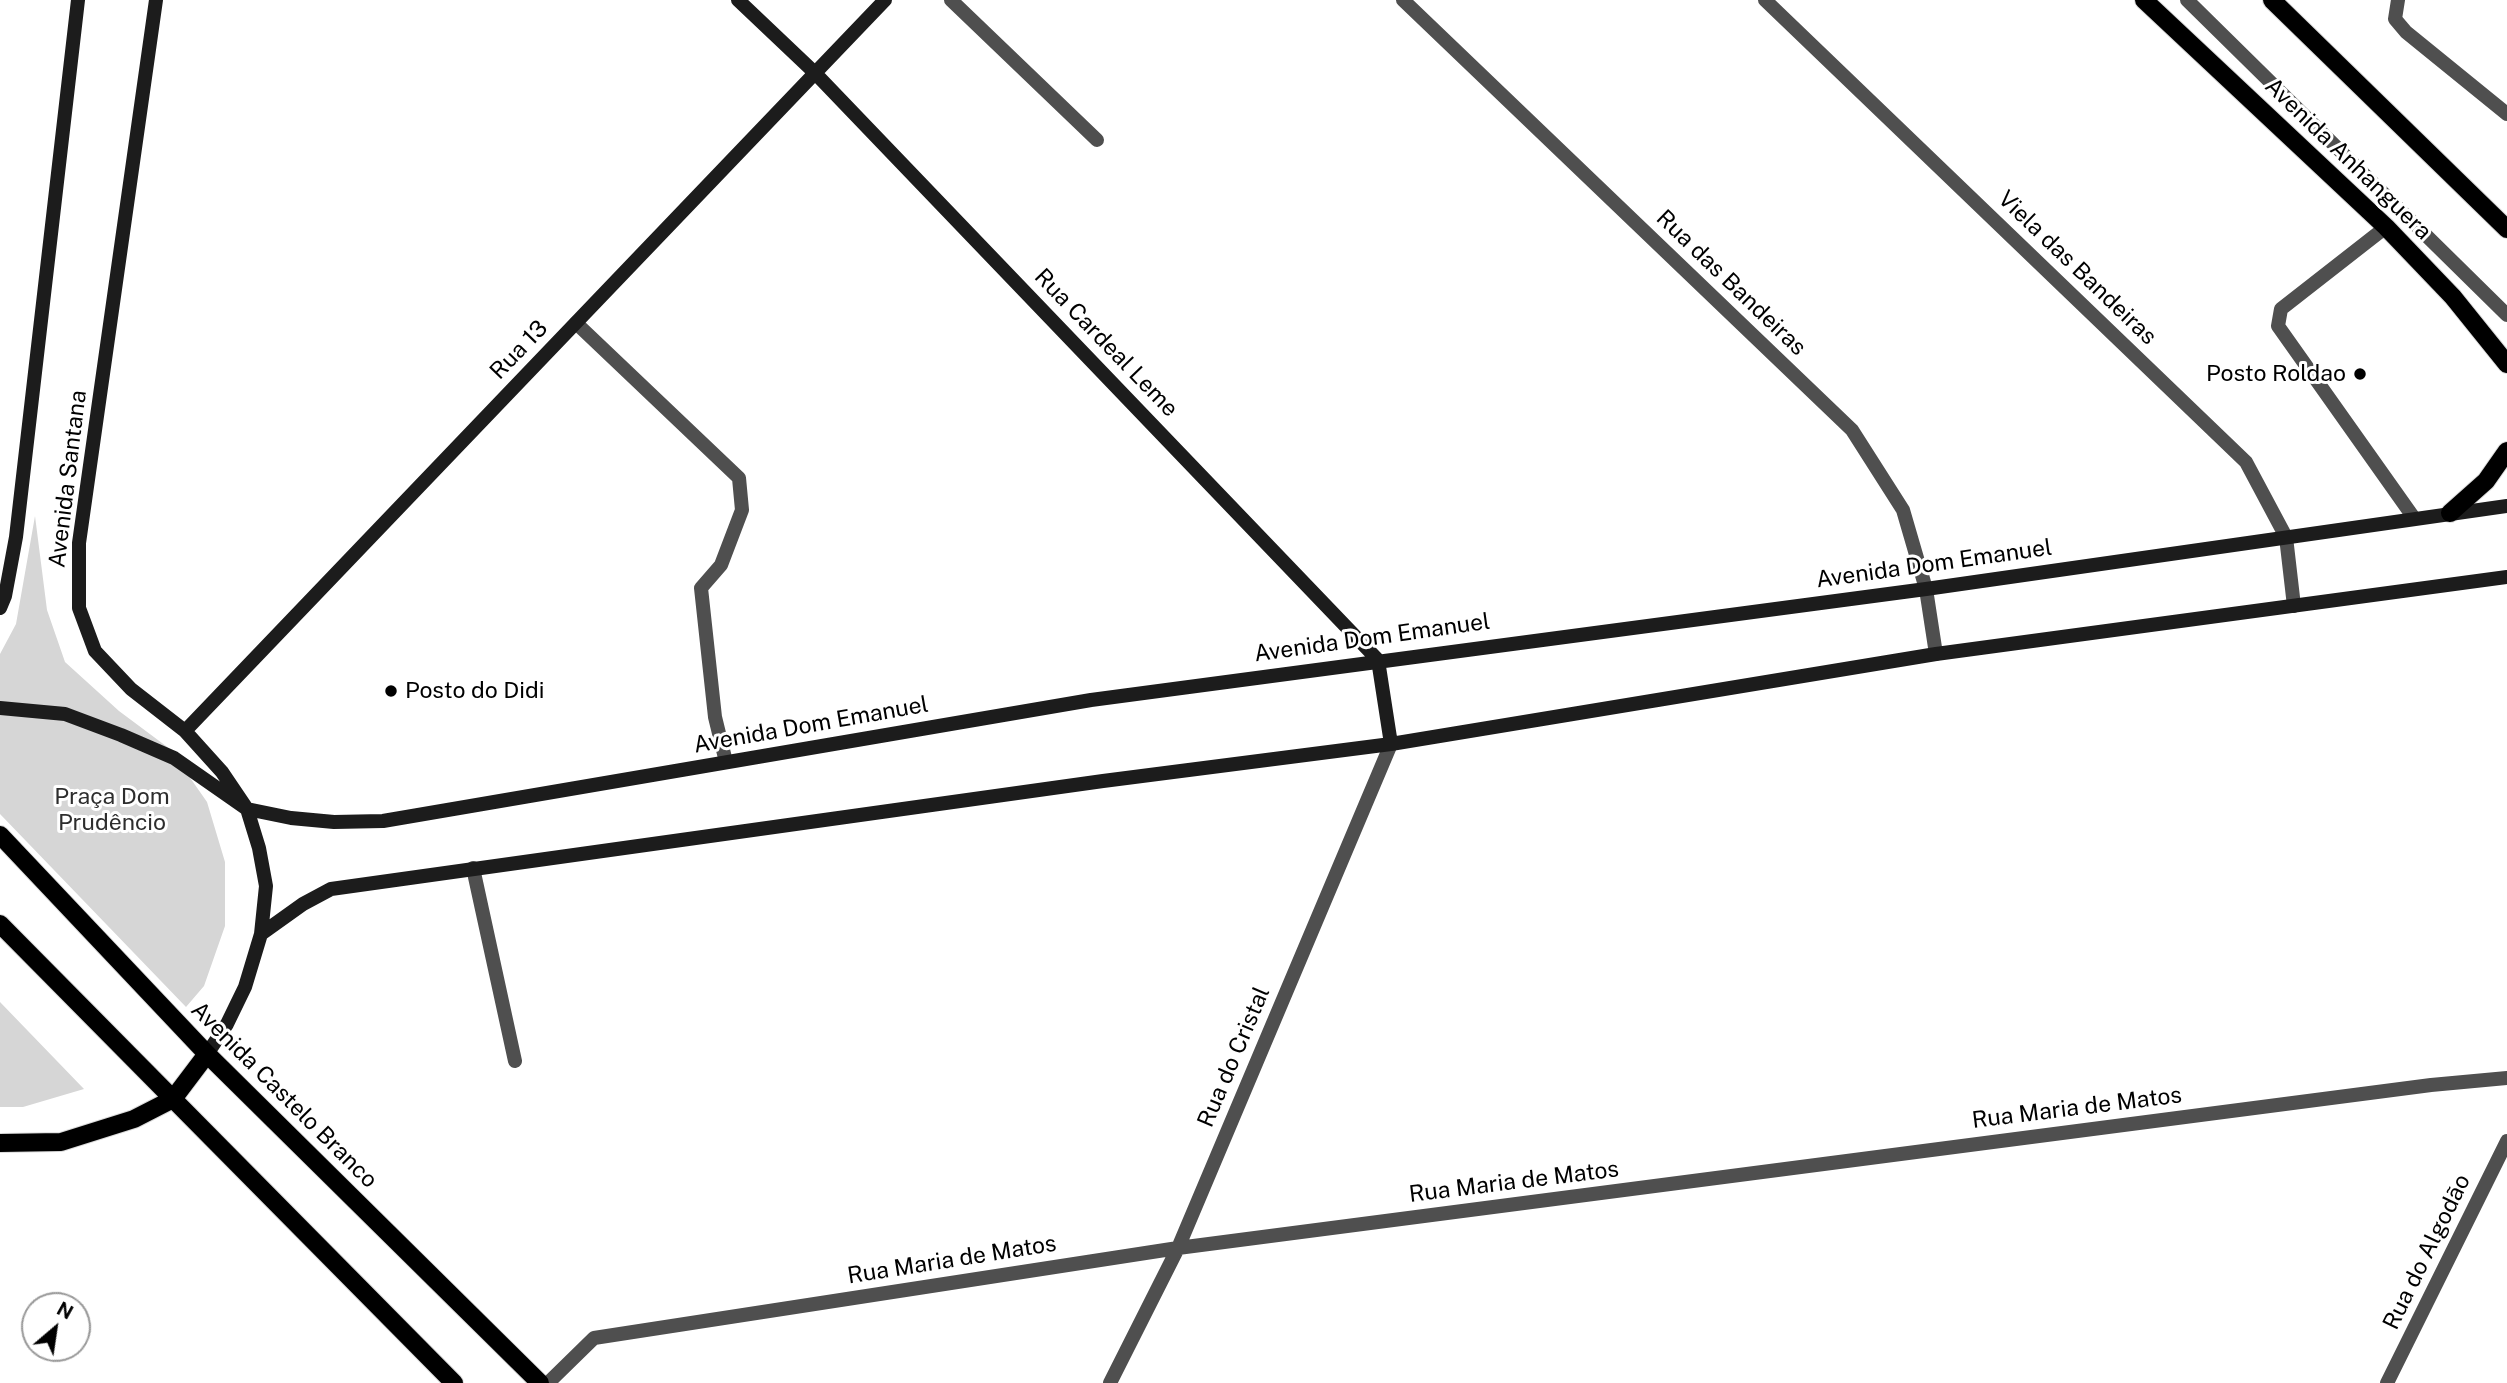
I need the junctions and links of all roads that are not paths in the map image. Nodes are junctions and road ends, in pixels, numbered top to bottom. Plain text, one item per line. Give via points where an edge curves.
1 (78, 0) edge
2 (156, 0) edge
3 (738, 0) edge
4 (885, 0) edge
5 (951, 0) edge
6 (1403, 0) edge
7 (1765, 0) edge
8 (2144, 0) edge
9 (2187, 0) edge
10 (2272, 0) edge
11 (2398, 0) edge
12 (815, 73) junction
13 (2507, 114) edge
14 (1097, 140) dead end
15 (2386, 227) junction
16 (2507, 229) edge
17 (2507, 315) edge
18 (576, 323) junction
19 (2507, 365) edge
20 (2507, 451) edge
21 (2507, 506) edge
22 (2450, 513) junction
23 (2414, 518) junction
24 (2286, 537) junction
25 (2507, 577) edge
26 (1926, 589) junction
27 (2294, 606) junction
28 (0, 608) edge
29 (1936, 654) junction
30 (1378, 660) junction
31 (0, 708) edge
32 (185, 731) junction
33 (1391, 744) junction
34 (726, 762) junction
35 (247, 809) junction
36 (0, 835) edge
37 (473, 869) junction
38 (0, 924) edge
39 (261, 934) junction
40 (207, 1054) junction
41 (515, 1061) dead end
42 (2507, 1078) edge
43 (173, 1099) junction
44 (2507, 1141) edge
45 (0, 1143) edge
46 (1178, 1248) junction
47 (454, 1383) edge
48 (540, 1383) edge
49 (548, 1383) edge
50 (1110, 1383) edge
51 (2387, 1383) edge

1 - 28 main road, Avenida Santana via 16,537
2 - 32 main road, Avenida Santana via 79,543 79,608 95,651 131,689
3 - 12 main road, Rua Cardeal Leme
4 - 12 main road, Rua 13
5 - 14 street
6 - 26 street, Rua das Bandeiras via 1852,430 1903,510
7 - 24 street, Viela das Bandeiras via 2246,462
8 - 15 main road, Avenida Anhanguera
9 - 17 street
10 - 16 main road
11 - 13 street via 2395,19 2406,32
12 - 18 main road, Rua 13
12 - 30 main road, Rua Cardeal Leme
15 - 19 main road, Avenida Anhanguera via 2454,297
15 - 23 street via 2281,309 2278,326
18 - 32 main road, Rua 13
18 - 34 street via 738,478 742,510 720,565 701,588 715,717
20 - 22 main road via 2486,481
21 - 22 main road, Avenida Dom Emanuel
22 - 23 main road, Avenida Dom Emanuel
23 - 24 main road, Avenida Dom Emanuel
24 - 26 main road, Avenida Dom Emanuel
24 - 27 street, Viela das Bandeiras
25 - 27 main road
26 - 29 street, Rua das Bandeiras
26 - 30 main road, Avenida Dom Emanuel
27 - 29 main road
29 - 33 main road
30 - 33 main road
30 - 34 main road, Avenida Dom Emanuel via 1091,699
31 - 35 main road via 65,714 121,734 174,758
32 - 35 main road, Avenida Santana
33 - 37 main road
33 - 46 street, Rua do Cristal
34 - 35 main road, Avenida Dom Emanuel via 383,821 334,822
35 - 39 main road, Avenida Santana via 266,886
36 - 40 main road, Avenida Castelo Branco
37 - 39 main road via 331,889
37 - 41 street
38 - 43 main road
39 - 40 main road, Avenida Santana via 245,987
40 - 43 main road
40 - 48 main road, Avenida Castelo Branco
42 - 46 street, Rua Maria de Matos
43 - 45 main road via 134,1119 61,1142
43 - 47 main road
44 - 51 street, Rua do Algodão
46 - 49 street, Rua Maria de Matos via 594,1338
46 - 50 street, Rua do Cristal

